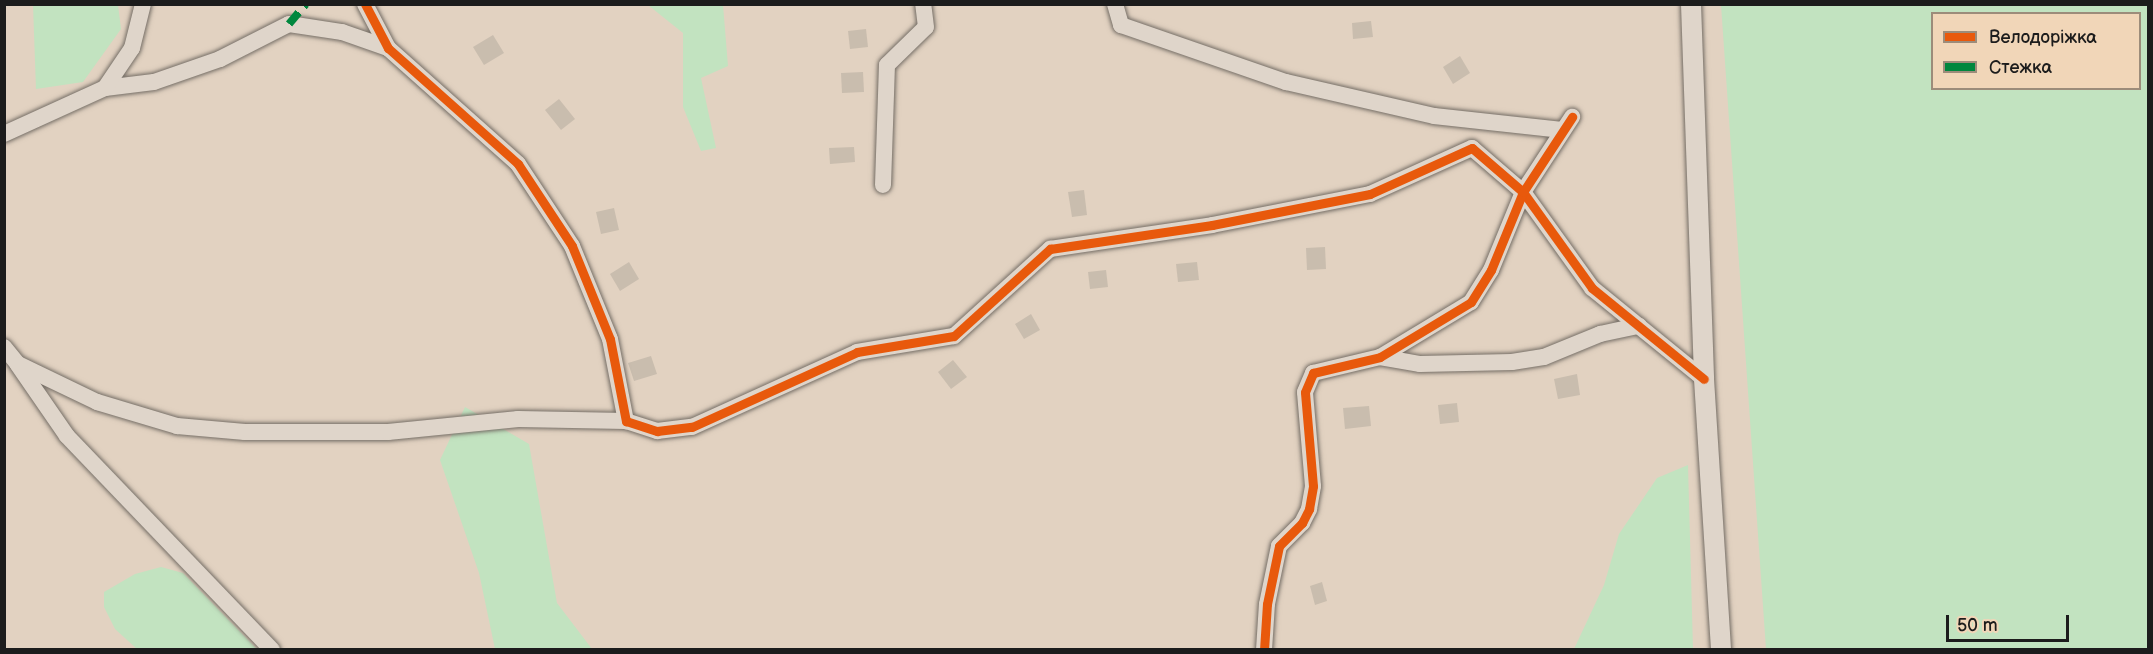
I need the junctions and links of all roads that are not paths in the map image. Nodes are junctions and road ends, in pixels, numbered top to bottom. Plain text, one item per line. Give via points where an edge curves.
1 (143, 4) edge
2 (365, 4) edge
3 (922, 4) edge
4 (1115, 4) edge
5 (1691, 4) edge
6 (388, 48) junction
7 (105, 88) junction
8 (4, 134) edge
9 (884, 184) dead end
10 (1523, 192) junction
11 (1639, 326) junction
12 (4, 347) edge
13 (1380, 357) junction
14 (18, 364) junction
15 (1704, 379) junction
16 (626, 421) junction
17 (273, 650) edge
18 (1264, 650) edge
19 (1721, 650) edge

1 - 7 street via 132,48
2 - 6 street
3 - 9 street via 926,27 887,65
4 - 10 street via 1121,25 1286,82 1434,116 1567,124
5 - 15 street
6 - 7 street via 342,32 289,24 209,63 154,82
6 - 16 street via 518,164 572,246 610,339
7 - 8 street
10 - 11 street via 1592,288
10 - 13 street via 1491,270 1471,302
10 - 16 street via 1472,148 1370,194 1190,229 1050,249 954,336 857,352 692,428 657,431
11 - 13 street via 1600,334 1569,350 1512,362 1420,364
11 - 15 street
12 - 14 street
13 - 18 street via 1313,373 1305,392 1313,486 1302,523 1279,546 1267,604
14 - 16 street via 97,402 177,426 245,432 388,432 518,419
14 - 17 street via 67,436
15 - 19 street

